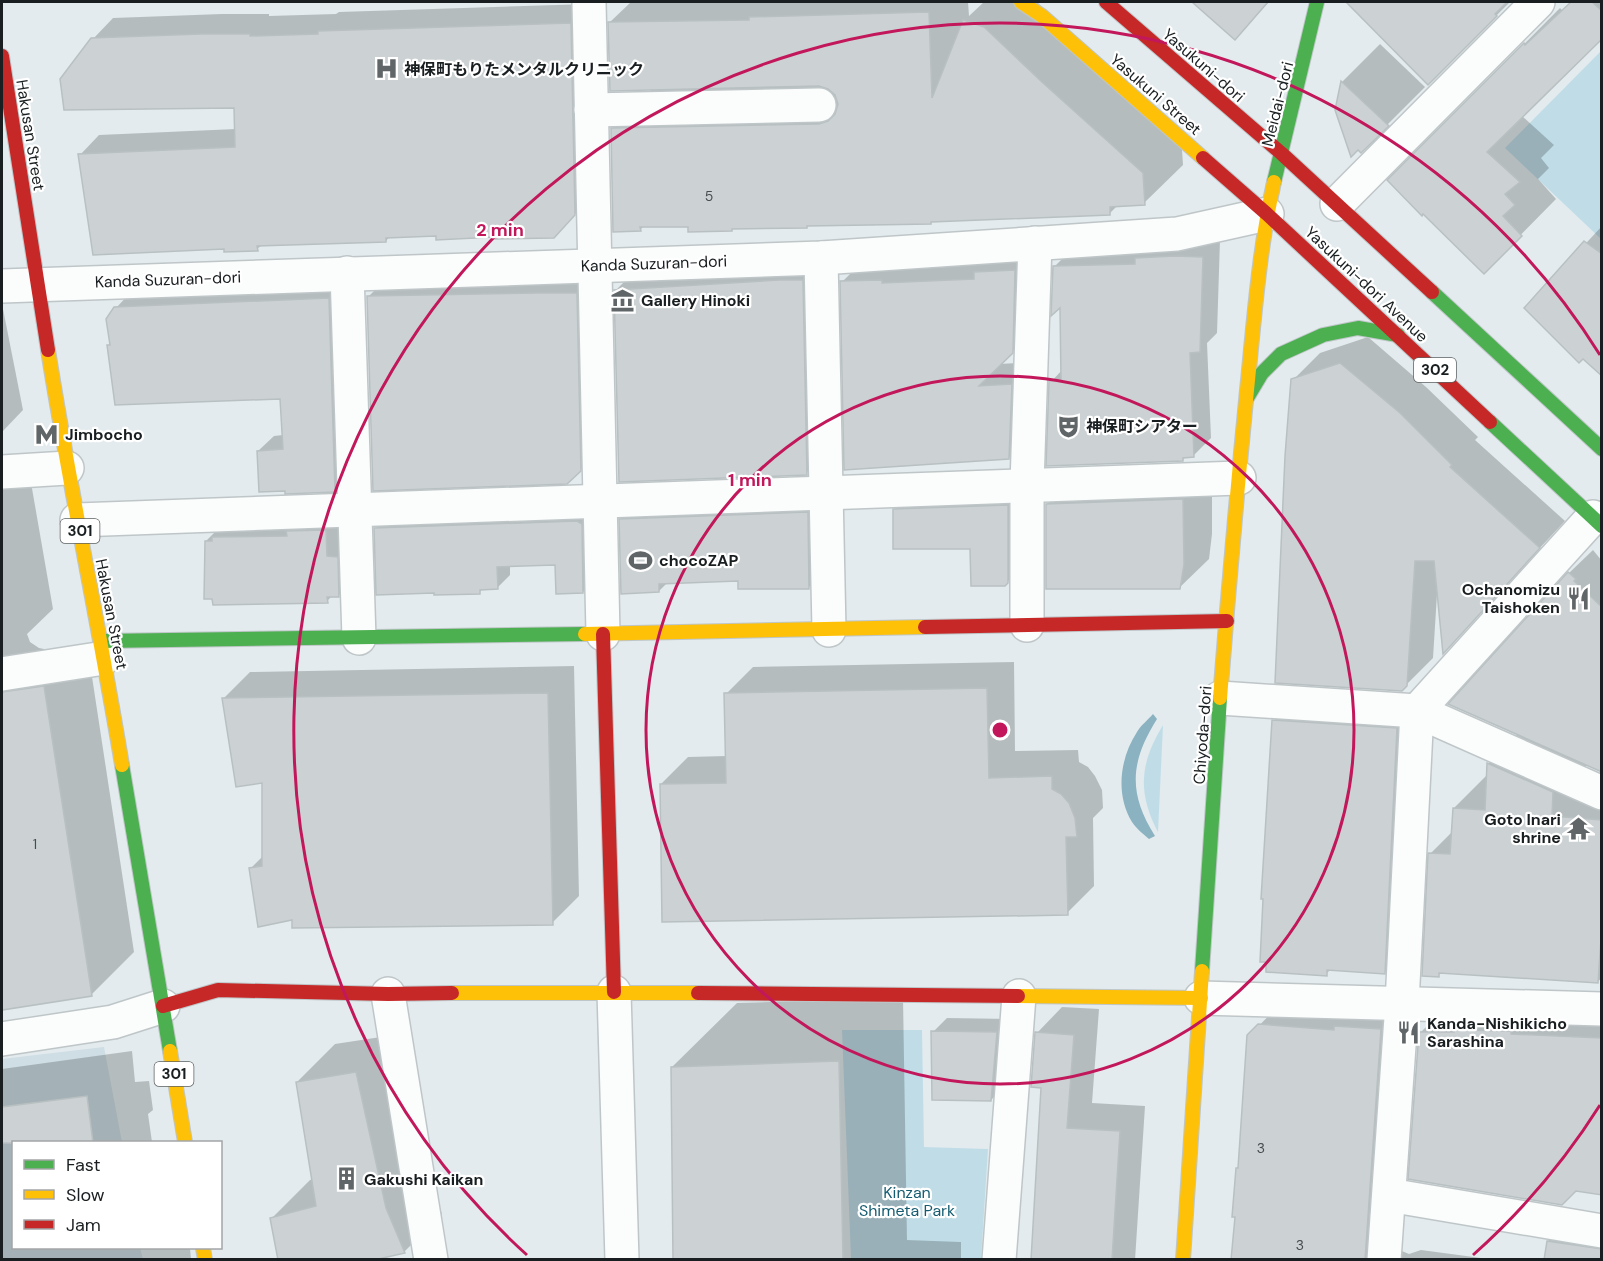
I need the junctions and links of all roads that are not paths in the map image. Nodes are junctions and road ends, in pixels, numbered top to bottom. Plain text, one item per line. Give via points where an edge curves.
1 (589, 2) edge
2 (1021, 2) edge
3 (1106, 2) edge
4 (1317, 2) edge
5 (1538, 2) edge
6 (2, 56) edge
7 (819, 105) dead end
8 (591, 110) junction
9 (1281, 153) junction
10 (1337, 204) junction
11 (1268, 214) junction
12 (1035, 243) junction
13 (821, 258) junction
14 (594, 265) junction
15 (347, 273) junction
16 (37, 284) junction
17 (2, 286) edge
18 (1398, 335) junction
19 (1246, 400) junction
20 (1602, 448) edge
21 (67, 468) junction
22 (2, 472) edge
23 (1239, 478) junction
24 (1027, 484) junction
25 (827, 494) junction
26 (600, 502) junction
27 (354, 511) junction
28 (77, 520) junction
29 (1597, 521) edge
30 (1227, 621) junction
31 (1027, 625) junction
32 (829, 630) junction
33 (603, 634) junction
34 (359, 638) junction
35 (103, 650) junction
36 (2, 674) edge
37 (1220, 698) junction
38 (1417, 711) junction
39 (1602, 793) edge
40 (614, 992) junction
41 (388, 994) junction
42 (1019, 996) junction
43 (1202, 998) junction
44 (1402, 1003) junction
45 (163, 1006) junction
46 (1602, 1009) edge
47 (2, 1039) edge
48 (185, 1141) edge
49 (1389, 1195) junction
50 (1602, 1231) edge
51 (431, 1260) edge
52 (622, 1260) edge
53 (999, 1260) edge
54 (1183, 1260) edge
55 (1384, 1260) edge

1 - 8 street
2 - 11 street, Yasukuni Street / 302 via 1042,15
3 - 9 street, Yasukuni-dori
4 - 9 street, Meidai-dori
5 - 10 street
6 - 16 street, Hakusan Street / 301
7 - 8 street
8 - 14 street
9 - 10 street
9 - 11 street, Meidai-dori
10 - 20 street
11 - 12 street, Kanda Suzuran-dori via 1177,234
11 - 18 street, Yasukuni-dori Avenue / 302
11 - 19 street, Chiyoda-dori
12 - 13 street, Kanda Suzuran-dori
12 - 24 street
13 - 14 street, Kanda Suzuran-dori
13 - 25 street
14 - 15 street, Kanda Suzuran-dori
14 - 26 street
15 - 16 street, Kanda Suzuran-dori
15 - 27 street
16 - 17 street, Kanda Suzuran-dori
16 - 21 street, Hakusan Street / 301
18 - 19 street via 1358,328 1323,335 1281,354 1262,373
18 - 29 street, Yasukuni-dori Avenue / 302
19 - 23 street, Chiyoda-dori
21 - 22 street
21 - 28 street, Hakusan Street / 301
23 - 24 street
23 - 30 street, Chiyoda-dori
24 - 25 street
24 - 31 street
25 - 26 street
25 - 32 street
26 - 27 street
26 - 33 street
27 - 28 street
27 - 34 street
28 - 35 street, Hakusan Street / 301
29 - 38 street
30 - 31 street
30 - 37 street, Chiyoda-dori
31 - 32 street
32 - 33 street
33 - 34 street
33 - 40 street
34 - 35 street
35 - 36 street
35 - 45 street, Hakusan Street / 301
37 - 38 street
37 - 43 street, Chiyoda-dori
38 - 39 street
38 - 44 street
40 - 41 street
40 - 42 street
40 - 52 street
41 - 45 street via 218,990
41 - 51 street
42 - 43 street
42 - 53 street
43 - 44 street
43 - 54 street, Chiyoda-dori
44 - 46 street
44 - 49 street
45 - 47 street via 113,1022
45 - 48 street, Hakusan Street / 301
49 - 50 street
49 - 55 street

